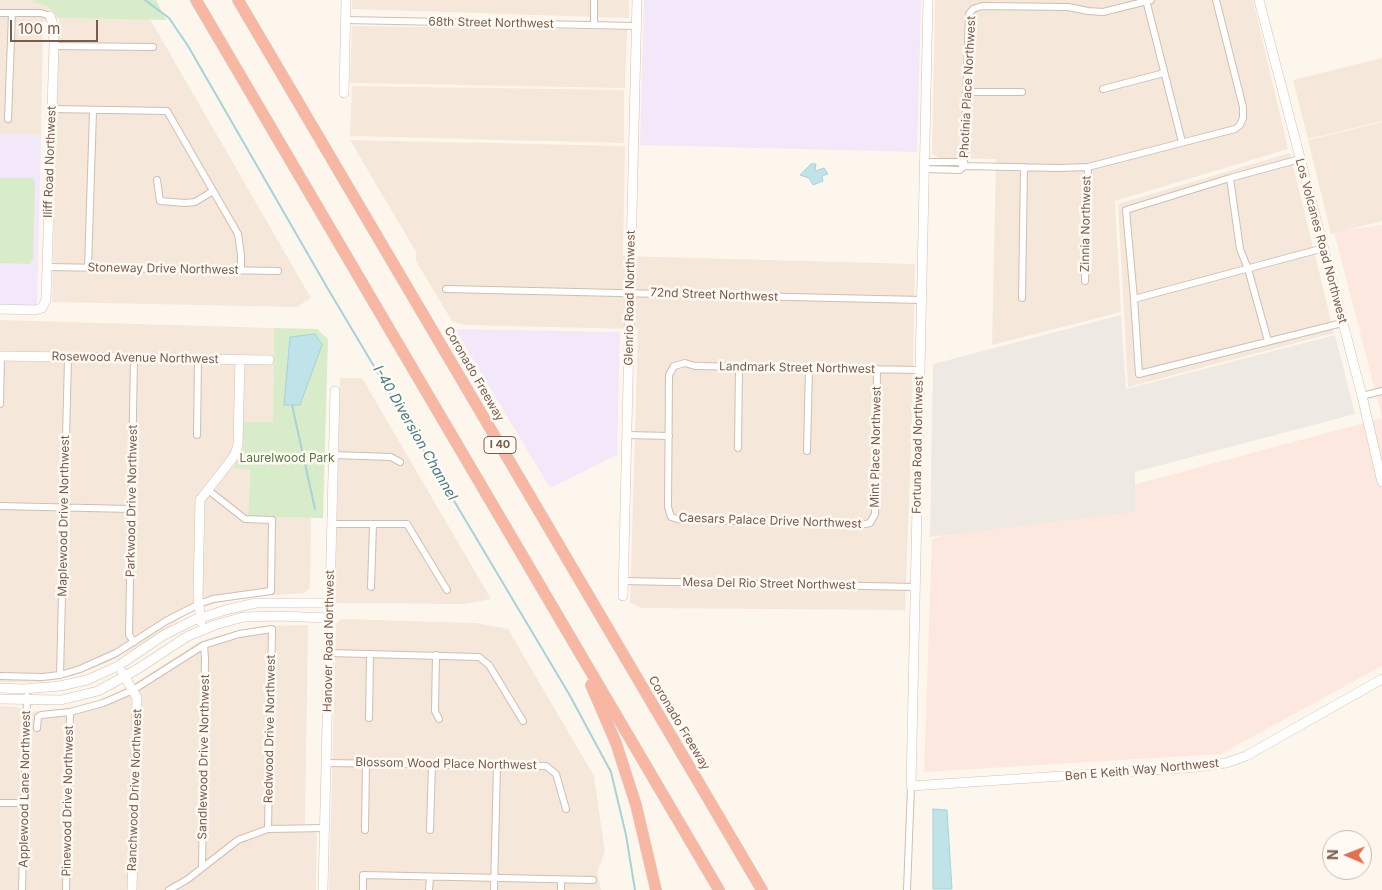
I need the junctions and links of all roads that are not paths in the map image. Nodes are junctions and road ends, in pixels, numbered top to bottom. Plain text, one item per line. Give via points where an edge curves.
1 (196, 0) edge
2 (238, 0) edge
3 (346, 0) edge
4 (594, 0) edge
5 (636, 0) edge
6 (928, 0) edge
7 (1148, 0) edge
8 (1216, 0) edge
9 (1259, 0) edge
10 (0, 13) edge
11 (12, 13) junction
12 (50, 16) joint
13 (346, 20) junction
14 (594, 25) junction
15 (636, 26) junction
16 (54, 46) junction
17 (153, 47) dead end
18 (1164, 73) junction
19 (1103, 89) dead end
20 (967, 92) junction
21 (1022, 92) dead end
22 (344, 93) dead end
23 (52, 109) junction
24 (93, 111) junction
25 (8, 119) dead end
26 (1182, 142) junction
27 (1300, 159) junction
28 (925, 166) junction
29 (964, 166) junction
30 (1088, 167) junction
31 (1024, 168) junction
32 (1230, 178) junction
33 (157, 180) dead end
34 (213, 191) junction
35 (1324, 248) junction
36 (48, 267) junction
37 (88, 268) junction
38 (1248, 268) junction
39 (241, 270) junction
40 (278, 271) dead end
41 (1085, 281) dead end
42 (446, 289) dead end
43 (630, 292) junction
44 (1022, 298) dead end
45 (1134, 299) junction
46 (921, 300) junction
47 (0, 310) edge
48 (1342, 323) junction
49 (1268, 341) junction
50 (1, 356) edge
51 (68, 358) junction
52 (198, 358) junction
53 (134, 359) junction
54 (240, 360) junction
55 (269, 360) dead end
56 (739, 367) junction
57 (808, 368) junction
58 (877, 369) junction
59 (920, 370) junction
60 (335, 391) dead end
61 (1382, 391) edge
62 (1362, 396) junction
63 (0, 404) edge
64 (197, 435) dead end
65 (627, 435) junction
66 (669, 436) junction
67 (738, 448) dead end
68 (806, 451) dead end
69 (333, 455) junction
70 (400, 462) dead end
71 (1382, 482) edge
72 (208, 490) junction
73 (0, 506) edge
74 (64, 508) junction
75 (131, 509) junction
76 (870, 523) joint
77 (331, 524) junction
78 (373, 524) junction
79 (624, 581) junction
80 (914, 586) junction
81 (372, 587) dead end
82 (447, 590) dead end
83 (623, 596) dead end
84 (329, 603) junction
85 (199, 604) junction
86 (200, 618) junction
87 (329, 618) junction
88 (204, 629) junction
89 (134, 642) junction
90 (573, 642) junction
91 (204, 645) junction
92 (329, 653) junction
93 (370, 654) junction
94 (436, 655) junction
95 (118, 666) junction
96 (60, 675) junction
97 (0, 676) edge
98 (125, 677) junction
99 (1382, 679) edge
100 (0, 688) edge
101 (27, 688) junction
102 (133, 690) junction
103 (0, 699) edge
104 (27, 700) junction
105 (70, 712) junction
106 (369, 718) dead end
107 (439, 719) dead end
108 (522, 721) dead end
109 (37, 728) dead end
110 (326, 763) junction
111 (366, 763) junction
112 (432, 764) junction
113 (497, 765) junction
114 (911, 786) junction
115 (0, 803) edge
116 (24, 803) junction
117 (566, 809) dead end
118 (325, 828) junction
119 (268, 830) junction
120 (365, 830) dead end
121 (430, 830) dead end
122 (202, 868) junction
123 (430, 877) junction
124 (495, 878) junction
125 (561, 880) junction
126 (593, 880) dead end
127 (22, 890) edge
128 (66, 890) edge
129 (132, 890) edge
130 (169, 890) edge
131 (323, 890) edge
132 (363, 890) edge
133 (429, 890) edge
134 (494, 890) edge
135 (561, 890) edge
136 (656, 890) edge
137 (719, 890) edge
138 (762, 890) edge
139 (907, 890) edge

1 - 90 highway, I 40
2 - 138 highway, Coronado Freeway / I 40
3 - 13 street
4 - 14 street
5 - 15 street, Glenrio Road Northwest
6 - 28 street, Fortuna Road Northwest
7 - 18 street
7 - 20 street, Photinia Place Northwest via 1103,12 1068,7 982,6 973,9 969,14
8 - 26 street via 1243,118 1235,128
9 - 27 street, Los Volcanes Road Northwest
10 - 11 street
11 - 12 street
11 - 25 street
12 - 16 street, Iliff Road Northwest via 54,24
13 - 14 street, 68th Street Northwest
13 - 22 street
14 - 15 street, 68th Street Northwest
15 - 43 street, Glenrio Road Northwest
16 - 17 street
16 - 23 street, Iliff Road Northwest
18 - 19 street
18 - 26 street
20 - 21 street
20 - 29 street, Photinia Place Northwest
23 - 24 street
23 - 36 street, Iliff Road Northwest
24 - 34 street via 167,111
24 - 37 street
26 - 30 street
27 - 32 street
27 - 35 street, Los Volcanes Road Northwest
28 - 29 street via 959,162
28 - 46 street, Fortuna Road Northwest
29 - 31 street
30 - 31 street
30 - 41 street, Zinnia Northwest
31 - 44 street
32 - 38 street via 1240,249
32 - 45 street via 1126,210
33 - 34 street via 160,201 195,202
34 - 39 street via 238,234
35 - 38 street
35 - 48 street, Los Volcanes Road Northwest
36 - 37 street, Stoneway Drive Northwest
36 - 47 street, Iliff Road Northwest via 46,300 42,308
37 - 39 street, Stoneway Drive Northwest
38 - 45 street
38 - 49 street
39 - 40 street, Stoneway Drive Northwest
42 - 43 street, 72nd Street Northwest
43 - 46 street, 72nd Street Northwest
43 - 65 street, Glenrio Road Northwest
45 - 49 street via 1139,374
46 - 59 street, Fortuna Road Northwest
48 - 49 street
48 - 62 street, Los Volcanes Road Northwest
50 - 51 street, Rosewood Avenue Northwest
50 - 63 street
51 - 53 street, Rosewood Avenue Northwest
51 - 74 street, Maplewood Drive Northwest
52 - 53 street, Rosewood Avenue Northwest
52 - 54 street, Rosewood Avenue Northwest
52 - 64 street
53 - 75 street, Parkwood Drive Northwest
54 - 55 street, Rosewood Avenue Northwest
54 - 72 street via 238,444 235,455
56 - 57 street, Landmark Street Northwest
56 - 66 street, Landmark Street Northwest via 685,363 674,366 669,376
56 - 67 street
57 - 58 street, Landmark Street Northwest
57 - 68 street
58 - 59 street, Landmark Street Northwest
58 - 76 street, Mint Place Northwest via 875,514
59 - 80 street, Fortuna Road Northwest
60 - 69 street, Hanover Road Northwest
61 - 62 street
62 - 71 street, Los Volcanes Road Northwest
65 - 66 street
65 - 79 street, Glenrio Road Northwest
66 - 76 street, Caesars Palace Drive Northwest via 668,507 671,517 682,520
69 - 70 street via 391,457
69 - 77 street, Hanover Road Northwest
72 - 85 street via 200,500
72 - 85 street via 245,519 272,520 271,591
73 - 74 street
74 - 75 street
74 - 96 street, Maplewood Drive Northwest
75 - 89 street, Parkwood Drive Northwest via 129,635
77 - 78 street
77 - 84 street, Hanover Road Northwest
78 - 81 street
78 - 82 street via 408,524
79 - 80 street, Mesa Del Rio Street Northwest
79 - 83 street, Glenrio Road Northwest
80 - 114 street, Fortuna Road Northwest
84 - 86 street via 256,603
84 - 87 street, Hanover Road Northwest
85 - 86 street
85 - 89 street
86 - 88 street
86 - 95 street via 164,635
87 - 88 street via 243,617
87 - 92 street, Hanover Road Northwest
88 - 98 street via 170,646
89 - 96 street via 98,662
90 - 136 highway via 616,743 636,805
90 - 137 highway, I 40
91 - 102 street
91 - 119 street, Redwood Drive Northwest via 239,634 272,629
91 - 122 street, Sandlewood Drive Northwest
92 - 93 street
92 - 110 street, Hanover Road Northwest
93 - 94 street
93 - 106 street
94 - 107 street via 435,711
94 - 108 street via 479,656 484,659
95 - 98 street, Ranchwood Drive Northwest
95 - 101 street via 87,680
96 - 97 street
98 - 102 street, Ranchwood Drive Northwest
98 - 104 street via 98,691 61,700
99 - 114 street, Ben E Keith Way Northwest via 1246,756 1226,763
100 - 101 street
101 - 104 street, Applewood Lane Northwest
102 - 105 street via 103,704
102 - 129 street, Ranchwood Drive Northwest via 138,698
103 - 104 street
104 - 116 street, Applewood Lane Northwest
105 - 109 street via 40,715
105 - 128 street, Pinewood Drive Northwest
110 - 111 street, Blossom Wood Place Northwest
110 - 118 street, Hanover Road Northwest
111 - 112 street, Blossom Wood Place Northwest
111 - 120 street
112 - 113 street, Blossom Wood Place Northwest
112 - 121 street
113 - 117 street, Blossom Wood Place Northwest via 546,766 551,769 556,774
113 - 124 street
114 - 139 street, Fortuna Road Northwest
115 - 116 street
116 - 127 street, Applewood Lane Northwest
118 - 119 street
118 - 131 street, Hanover Road Northwest
119 - 122 street via 238,840
122 - 130 street
123 - 124 street
123 - 132 street via 363,875
123 - 133 street
124 - 125 street
124 - 134 street
125 - 126 street
125 - 135 street

